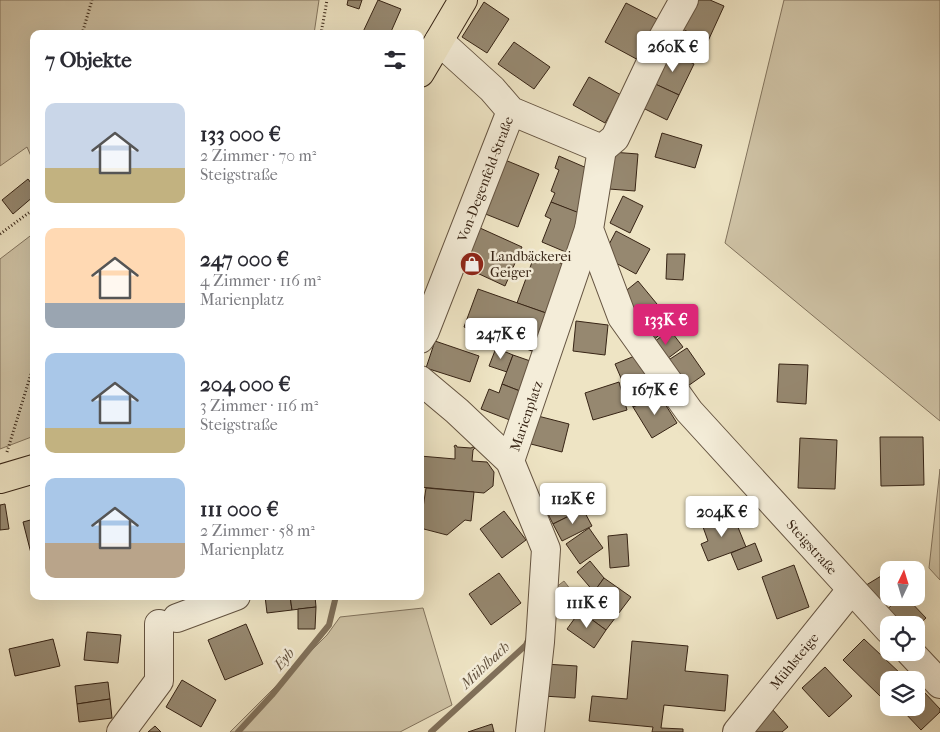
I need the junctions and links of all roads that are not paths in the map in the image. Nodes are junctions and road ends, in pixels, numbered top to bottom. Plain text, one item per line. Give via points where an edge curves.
1 (463, 0) edge
2 (684, 0) edge
3 (439, 41) junction
4 (424, 66) edge
5 (512, 111) junction
6 (602, 149) junction
7 (589, 229) junction
8 (424, 333) edge
9 (424, 383) edge
10 (510, 461) junction
11 (2, 469) edge
12 (30, 469) edge
13 (851, 590) junction
14 (225, 600) edge
15 (880, 621) edge
16 (918, 661) edge
17 (940, 684) edge
18 (122, 732) edge
19 (530, 732) edge
20 (737, 732) edge

1 - 3 main road
2 - 6 street via 615,138
3 - 4 main road
3 - 5 street, Von-Degenfeld-Straße
5 - 6 street
5 - 8 street, Von-Degenfeld-Straße
6 - 7 street, Steigstraße
7 - 10 street, Marienplatz
7 - 13 street, Steigstraße via 622,317 689,411
9 - 10 street, Marienplatz
10 - 19 street, Marienplatz via 546,549
11 - 12 main road
13 - 15 street, Steigstraße
13 - 20 street, Mühlsteige
14 - 18 street via 168,621 159,681
16 - 17 street

